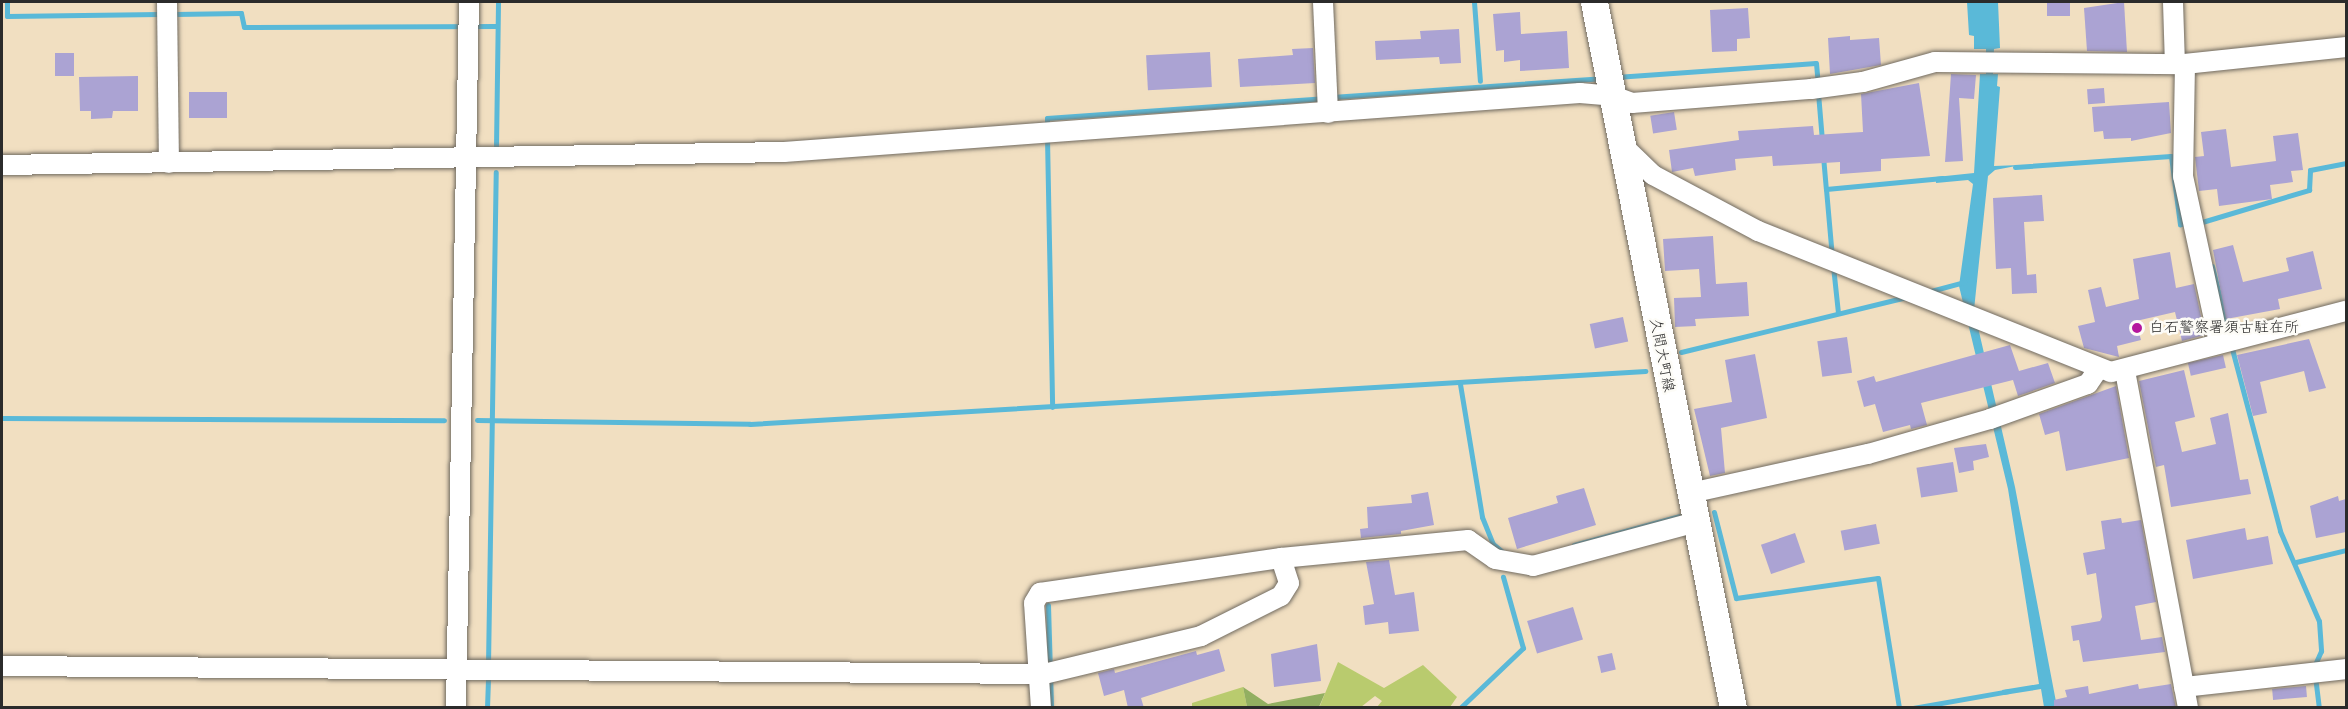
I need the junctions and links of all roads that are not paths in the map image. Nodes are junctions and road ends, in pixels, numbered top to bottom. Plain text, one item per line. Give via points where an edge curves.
1 (167, 2) edge
2 (1323, 2) edge
3 (1594, 2) edge
4 (2173, 2) edge
5 (469, 19) edge
6 (2346, 47) edge
7 (2180, 64) junction
8 (1611, 84) junction
9 (1328, 102) junction
10 (1623, 146) junction
11 (465, 159) junction
12 (169, 164) junction
13 (2, 165) edge
14 (2346, 312) edge
15 (2227, 341) junction
16 (2098, 369) junction
17 (2125, 371) junction
18 (1690, 494) junction
19 (1696, 522) junction
20 (1281, 558) junction
21 (2, 666) edge
22 (2346, 669) edge
23 (457, 670) junction
24 (1046, 673) junction
25 (2184, 687) junction
26 (456, 708) edge
27 (1041, 708) edge
28 (1733, 708) edge
29 (2188, 708) edge

1 - 12 street
2 - 9 street
3 - 8 main road, 久間大町線
4 - 7 street
5 - 11 street
6 - 7 street
7 - 8 street via 1935,62 1863,82 1632,104
7 - 15 street via 2183,176
8 - 9 street via 1580,93
8 - 10 main road, 久間大町線
9 - 11 street via 1047,135 784,152
10 - 16 street via 1653,175 1705,206
10 - 18 main road, 久間大町線
11 - 12 street
11 - 23 street
12 - 13 street
14 - 15 street
15 - 17 street
16 - 17 street
16 - 18 street via 2088,384 1996,416 1856,457
17 - 25 street
18 - 19 main road, 久間大町線
19 - 20 street via 1533,566 1495,559 1468,540
19 - 28 main road, 久間大町線
20 - 24 street via 1289,583 1281,596 1201,636
20 - 24 street via 1040,593 1034,603
21 - 23 street
22 - 25 street
23 - 24 street
23 - 26 street
24 - 27 street
25 - 29 street

